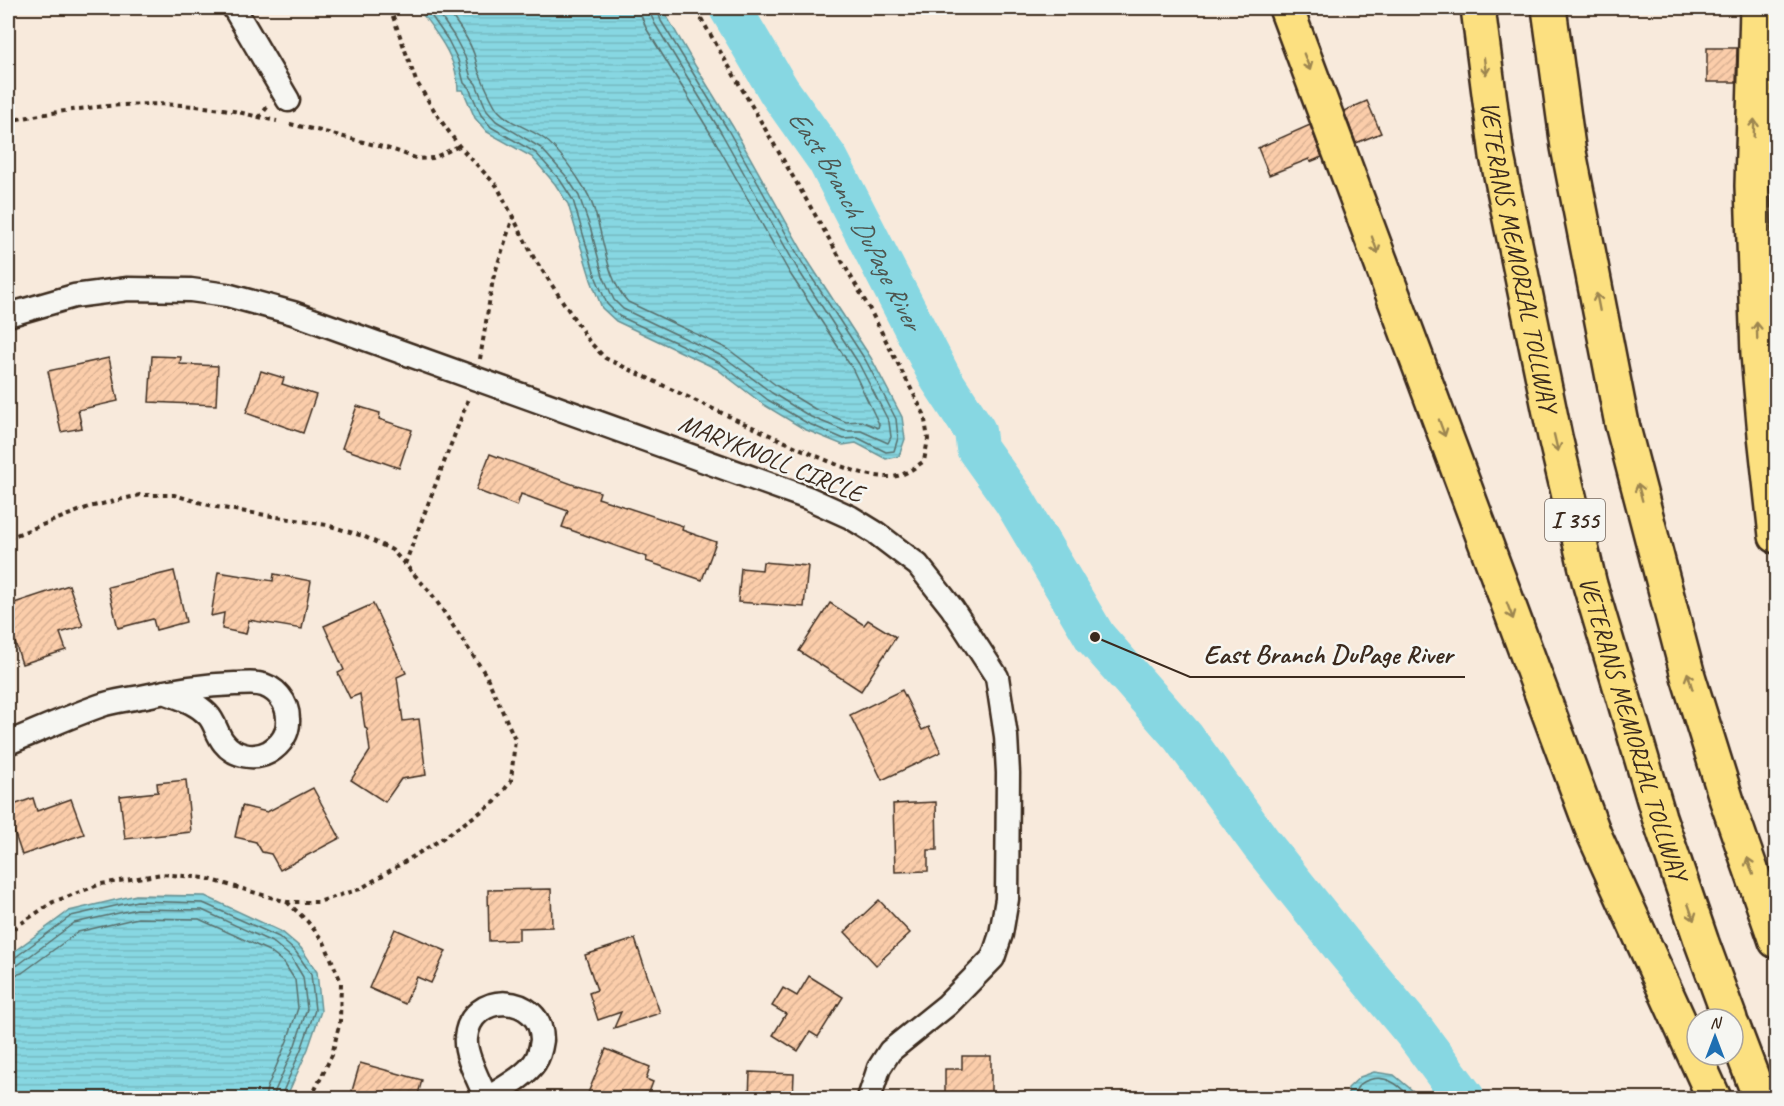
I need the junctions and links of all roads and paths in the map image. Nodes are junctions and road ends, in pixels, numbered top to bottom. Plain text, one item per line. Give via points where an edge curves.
1 (234, 8) edge
2 (390, 8) edge
3 (695, 8) edge
4 (1286, 8) edge
5 (1478, 8) edge
6 (1549, 8) edge
7 (1757, 8) edge
8 (288, 100) dead end
9 (8, 122) edge
10 (459, 146) junction
11 (8, 315) edge
12 (1776, 536) edge
13 (164, 692) junction
14 (8, 743) edge
15 (287, 902) dead end
16 (1776, 941) edge
17 (1726, 1007) edge
18 (1745, 1059) edge
19 (311, 1098) edge
20 (869, 1098) edge
21 (1714, 1098) edge
22 (1760, 1098) edge

1 - 8 street
2 - 10 path via 416,81
3 - 10 path via 868,306 924,414 928,439 924,461 907,473 889,478 863,474 605,358 589,341 534,258 497,186
4 -> 21 highway via 1594,834
5 -> 17 highway, VETERANS MEMORIAL TOLLWAY / I 355 via 1497,156 1555,437 1588,574 1659,817
16 -> 6 highway, I 355 via 1688,676 1622,424 1568,147
12 -> 7 highway via 1758,354 1753,220
9 - 10 path via 96,106 163,104 216,108 311,128 418,159 433,158
11 - 20 street, MARYKNOLL CIRCLE via 74,296 128,289 191,290 247,299 808,498 850,517 918,565 997,677 1008,773 1007,899 993,958 947,1005 890,1051 879,1068
13 - 13 street via 201,709 223,742 242,755 266,754 276,748 288,728 286,705 270,688 258,684
13 - 14 street via 107,704
15 - 19 path via 324,942 341,982 340,1021 332,1055
18 - 22 highway

